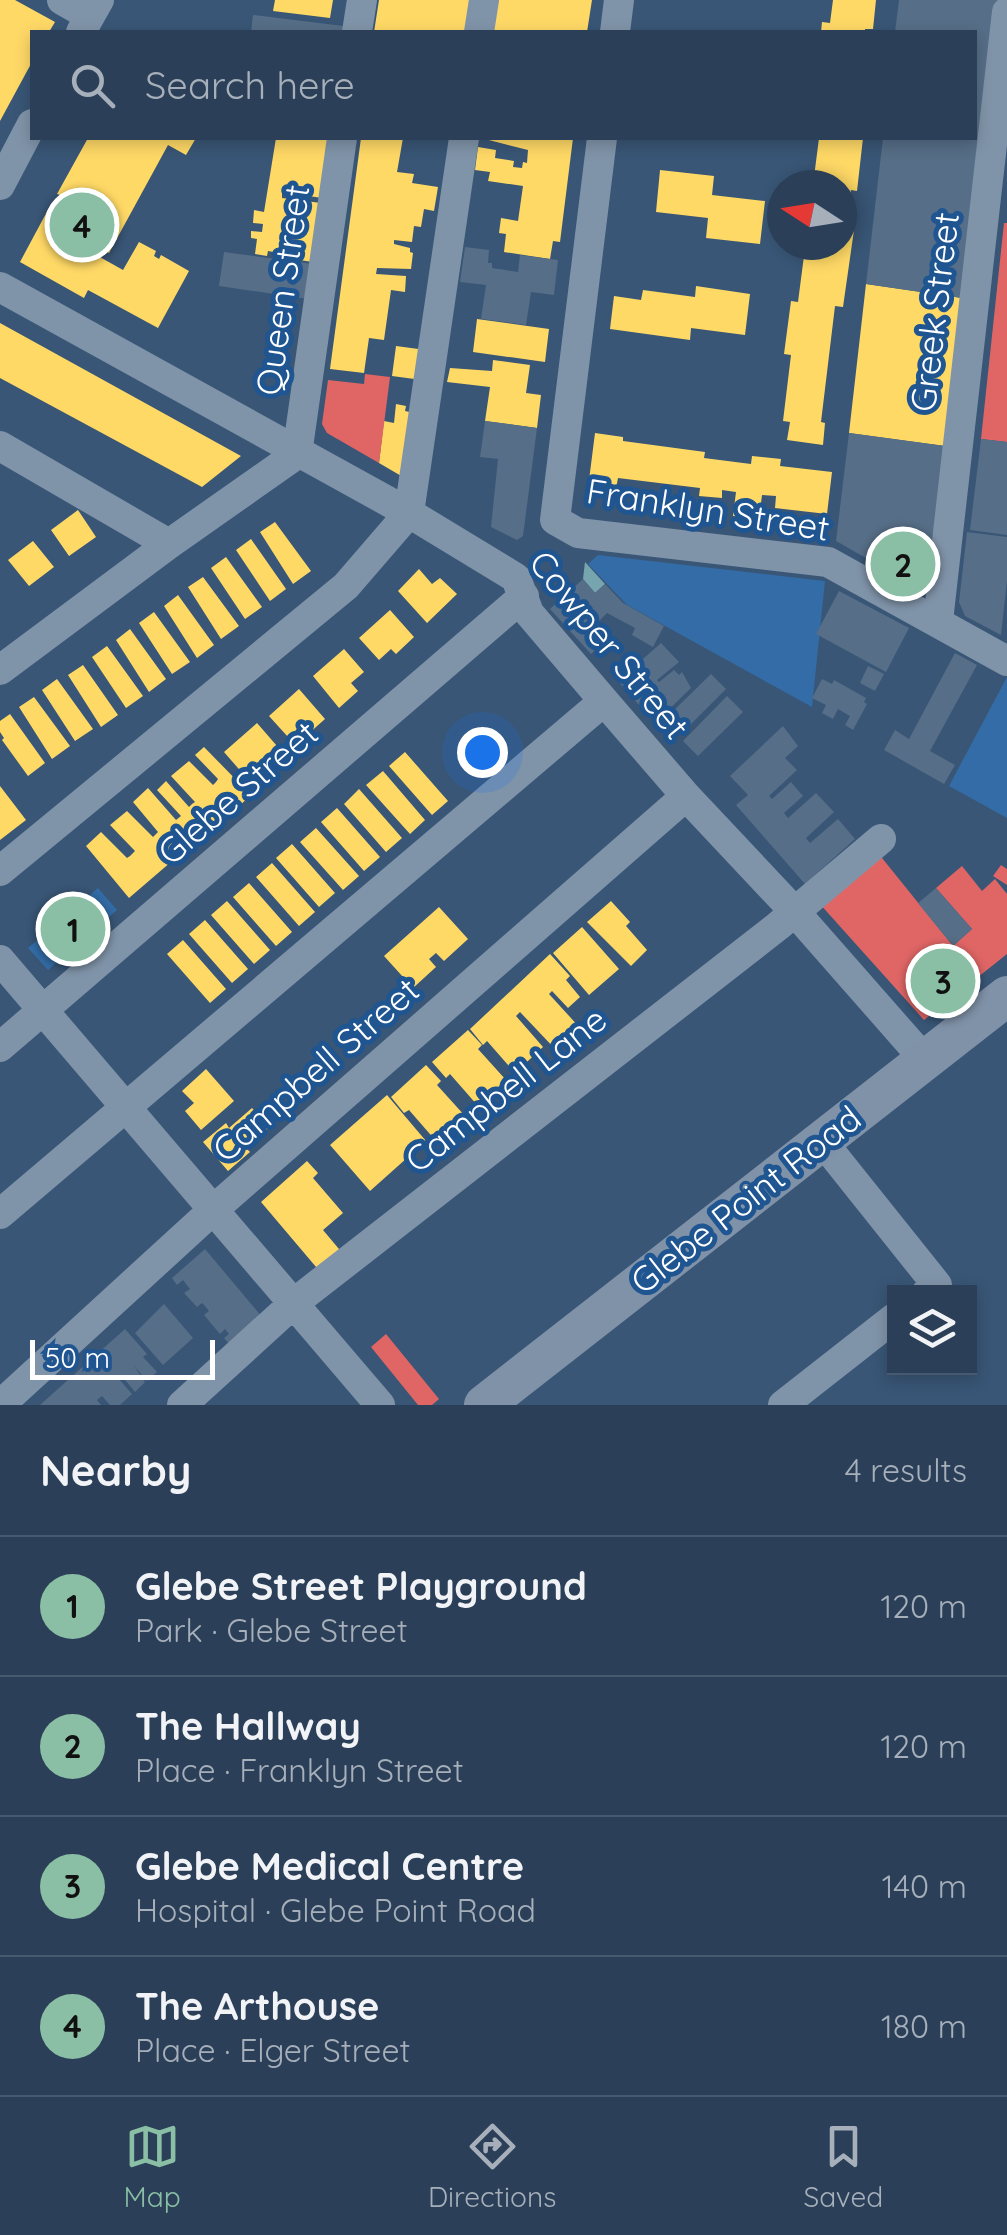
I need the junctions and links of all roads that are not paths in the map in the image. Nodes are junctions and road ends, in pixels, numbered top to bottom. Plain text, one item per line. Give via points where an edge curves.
1 (62, 0) edge
2 (362, 0) edge
3 (484, 0) edge
4 (619, 0) edge
5 (1007, 12) edge
6 (90, 16) edge
7 (358, 30) edge
8 (479, 30) edge
9 (615, 30) edge
10 (30, 128) edge
11 (342, 140) edge
12 (464, 140) edge
13 (602, 140) edge
14 (0, 185) edge
15 (0, 287) edge
16 (0, 446) edge
17 (298, 454) junction
18 (409, 513) junction
19 (170, 544) junction
20 (524, 596) junction
21 (938, 620) junction
22 (1007, 660) edge
23 (0, 670) edge
24 (604, 700) junction
25 (686, 796) junction
26 (880, 840) dead end
27 (0, 870) edge
28 (795, 912) junction
29 (0, 960) edge
30 (1007, 996) edge
31 (43, 1010) junction
32 (0, 1046) edge
33 (926, 1060) junction
34 (125, 1106) junction
35 (822, 1141) junction
36 (213, 1210) junction
37 (0, 1214) edge
38 (937, 1285) edge
39 (294, 1304) junction
40 (887, 1323) edge
41 (0, 1404) edge
42 (182, 1405) edge
43 (380, 1405) edge
44 (484, 1405) edge
45 (783, 1405) edge

1 - 6 street
2 - 7 street
3 - 8 street
4 - 9 street
5 - 21 street, Greek Street
10 - 14 street
11 - 17 street, Queen Street
12 - 18 street
13 - 21 street, Franklyn Street via 556,520 578,533 828,562
15 - 17 street, Cowper Street
16 - 19 street
17 - 18 street, Cowper Street
17 - 19 street
18 - 20 street, Cowper Street via 516,578
18 - 27 street via 346,586
19 - 23 street
20 - 24 street, Cowper Street via 529,613
20 - 31 street, Glebe Street
21 - 22 street, Franklyn Street
24 - 25 street, Cowper Street
24 - 34 street
25 - 28 street, Cowper Street
25 - 36 street, Campbell Street
26 - 28 street, Campbell Lane
28 - 33 street, Cowper Street
28 - 39 street, Campbell Lane
29 - 31 street
30 - 33 main road, Glebe Point Road
31 - 32 street, Glebe Street
31 - 34 street
33 - 35 main road, Glebe Point Road
34 - 36 street
34 - 37 street
35 - 38 street
35 - 44 main road, Glebe Point Road
36 - 39 street
36 - 41 street, Campbell Street
39 - 42 street, Campbell Lane
39 - 43 street
40 - 45 street

